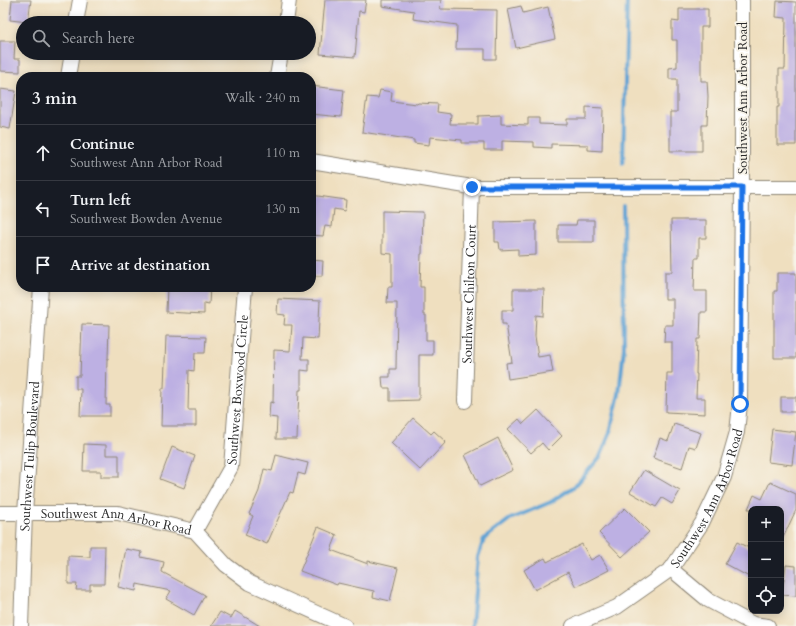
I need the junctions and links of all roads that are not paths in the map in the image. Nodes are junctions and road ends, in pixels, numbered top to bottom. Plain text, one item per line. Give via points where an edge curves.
1 (80, 0) edge
2 (289, 0) edge
3 (742, 0) edge
4 (77, 16) edge
5 (287, 16) edge
6 (71, 60) edge
7 (280, 60) edge
8 (69, 72) edge
9 (278, 72) edge
10 (316, 162) edge
11 (796, 186) edge
12 (472, 187) junction
13 (742, 187) junction
14 (40, 292) edge
15 (245, 292) edge
16 (465, 401) dead end
17 (0, 513) edge
18 (25, 513) junction
19 (195, 531) junction
20 (671, 569) junction
21 (21, 626) edge
22 (345, 626) edge
23 (573, 626) edge
24 (768, 626) edge

1 - 4 street
2 - 5 street
3 - 13 street, Southwest Ann Arbor Road
6 - 8 street
7 - 9 street
10 - 12 street
11 - 13 street
12 - 13 street
12 - 16 street, Southwest Chilton Court
13 - 20 street, Southwest Ann Arbor Road via 740,404 737,432 715,498 702,523
14 - 18 street, Southwest Tulip Boulevard
15 - 19 street, Southwest Boxwood Circle via 231,467
17 - 18 street, Southwest Ann Arbor Road
18 - 19 street, Southwest Ann Arbor Road via 118,513
18 - 21 street, Southwest Tulip Boulevard
19 - 22 street, Southwest Ann Arbor Road via 226,565 250,583
20 - 23 street, Southwest Ann Arbor Road via 617,607
20 - 24 street via 708,600 753,624

